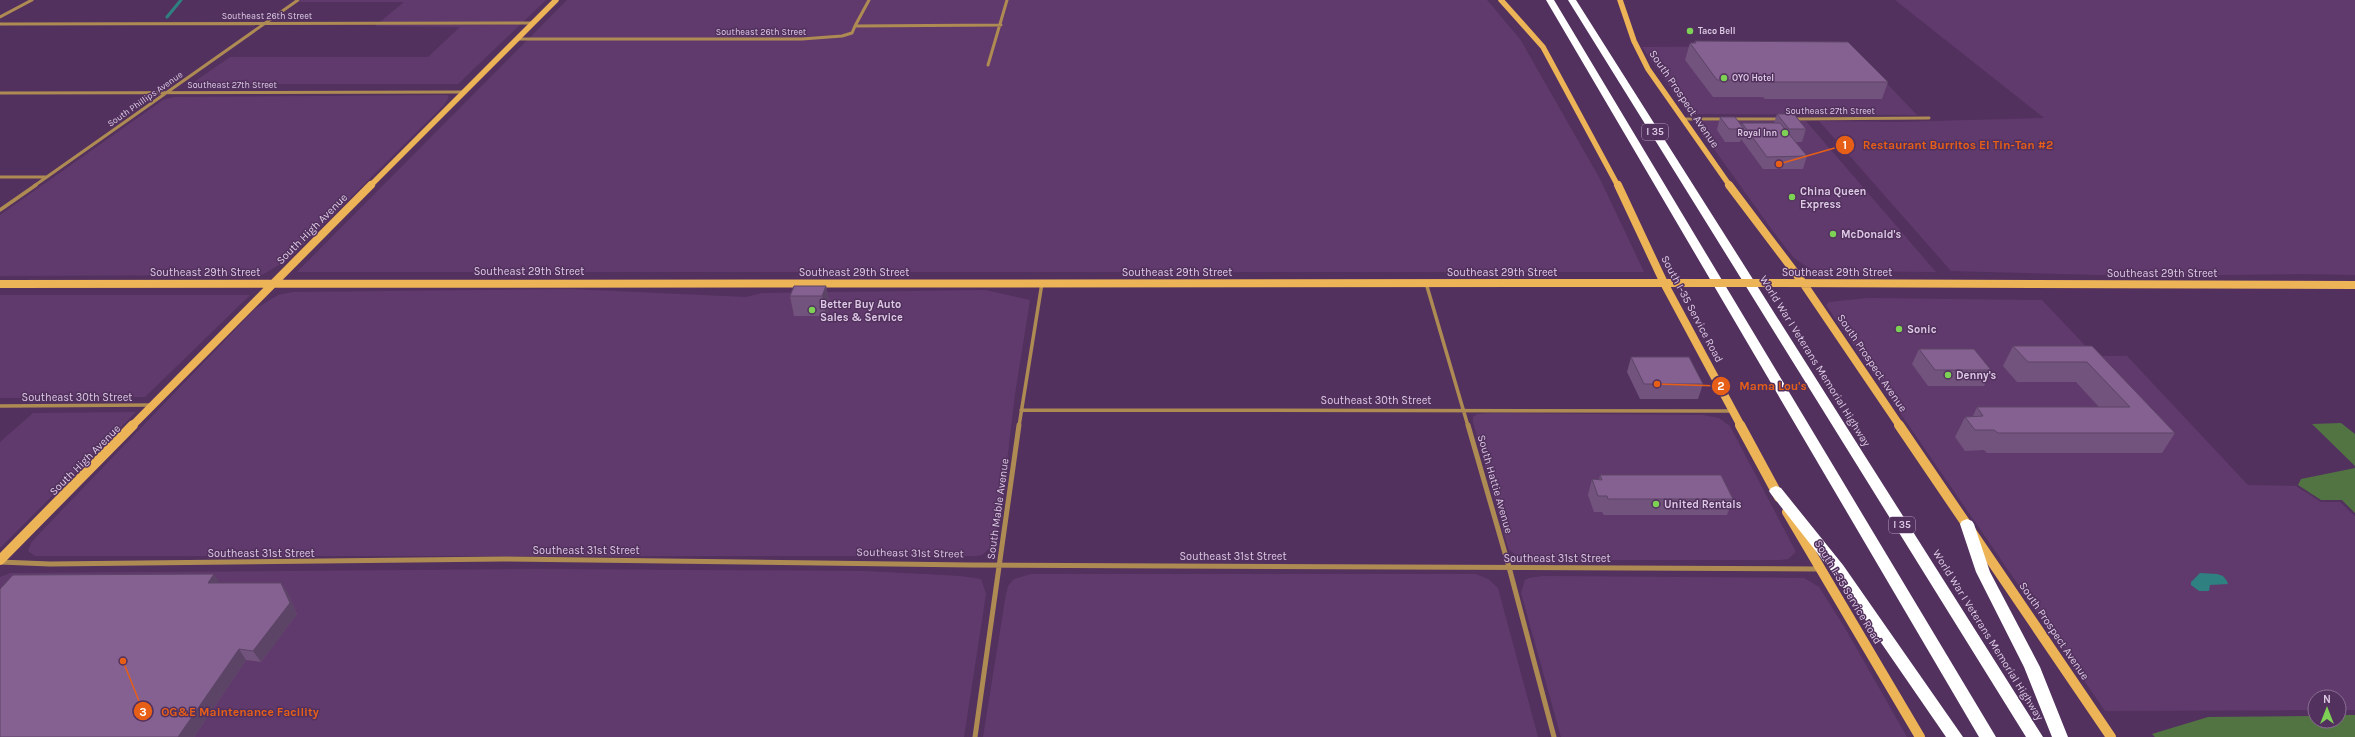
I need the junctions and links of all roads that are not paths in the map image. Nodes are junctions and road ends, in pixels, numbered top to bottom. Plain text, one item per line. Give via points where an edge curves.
1 (32, 0) edge
2 (298, 0) edge
3 (556, 0) edge
4 (869, 0) edge
5 (1007, 0) edge
6 (1501, 0) edge
7 (1550, 0) edge
8 (1572, 0) edge
9 (1620, 0) edge
10 (0, 17) edge
11 (266, 23) junction
12 (533, 23) junction
13 (0, 24) edge
14 (1001, 25) junction
15 (855, 26) junction
16 (518, 39) junction
17 (988, 65) dead end
18 (167, 92) junction
19 (464, 92) junction
20 (0, 93) edge
21 (1929, 118) dead end
22 (1683, 119) junction
23 (0, 177) edge
24 (47, 177) junction
25 (0, 210) edge
26 (273, 283) junction
27 (1042, 283) junction
28 (1426, 283) junction
29 (1664, 283) junction
30 (1802, 283) junction
31 (0, 284) edge
32 (2355, 285) edge
33 (154, 405) junction
34 (0, 406) edge
35 (1464, 409) junction
36 (1020, 410) junction
37 (1732, 411) junction
38 (1776, 491) junction
39 (1967, 524) junction
40 (0, 561) edge
41 (1000, 564) junction
42 (1509, 568) junction
43 (1819, 569) junction
44 (975, 737) edge
45 (1554, 737) edge
46 (1920, 737) edge
47 (1955, 737) edge
48 (1988, 737) edge
49 (2035, 737) edge
50 (2060, 737) edge
51 (2111, 737) edge

1 - 10 street
2 - 11 street, South Phillips Avenue
3 - 12 main road, South High Avenue
4 - 15 street
5 - 14 street
6 - 29 main road, South I-35 Service Road via 1543,47 1615,179
7 - 48 highway, I 35
8 - 49 highway, World War I Veterans Memorial Highway / I 35
9 - 22 main road, South Prospect Avenue via 1639,52
11 - 12 street, Southeast 26th Street
11 - 13 street, Southeast 26th Street
11 - 18 street, South Phillips Avenue
12 - 16 main road, South High Avenue
14 - 15 street
14 - 17 street
15 - 16 street, Southeast 26th Street via 852,33 842,36 802,39
16 - 19 main road, South High Avenue
18 - 19 street, Southeast 27th Street
18 - 20 street, Southeast 27th Street
18 - 24 street, South Phillips Avenue
19 - 26 main road, South High Avenue
21 - 22 street, Southeast 27th Street
22 - 30 main road, South Prospect Avenue
23 - 24 street
24 - 25 street, South Phillips Avenue
26 - 27 main road, Southeast 29th Street
26 - 31 main road, Southeast 29th Street
26 - 33 main road, South High Avenue
27 - 28 main road, Southeast 29th Street
27 - 36 street, South Mable Avenue
28 - 29 main road, Southeast 29th Street
28 - 35 street, South Hattie Avenue
29 - 30 main road, Southeast 29th Street, bridge
29 - 37 main road, South I-35 Service Road
30 - 32 main road, Southeast 29th Street
30 - 39 main road, South Prospect Avenue
33 - 34 street, Southeast 30th Street
33 - 40 main road, South High Avenue
35 - 36 street, Southeast 30th Street
35 - 37 street, Southeast 30th Street
35 - 42 street, South Hattie Avenue
36 - 41 street, South Mable Avenue
37 - 38 main road, South I-35 Service Road
38 - 43 main road, South I-35 Service Road
38 - 47 highway via 1838,569
39 - 50 highway via 1983,572 2032,667
39 - 51 main road, South Prospect Avenue
40 - 41 street, Southeast 31st Street via 519,560
41 - 42 street, Southeast 31st Street
41 - 44 street, South Mable Avenue
42 - 43 street, Southeast 31st Street
42 - 45 street, South Hattie Avenue
43 - 46 main road, South I-35 Service Road

